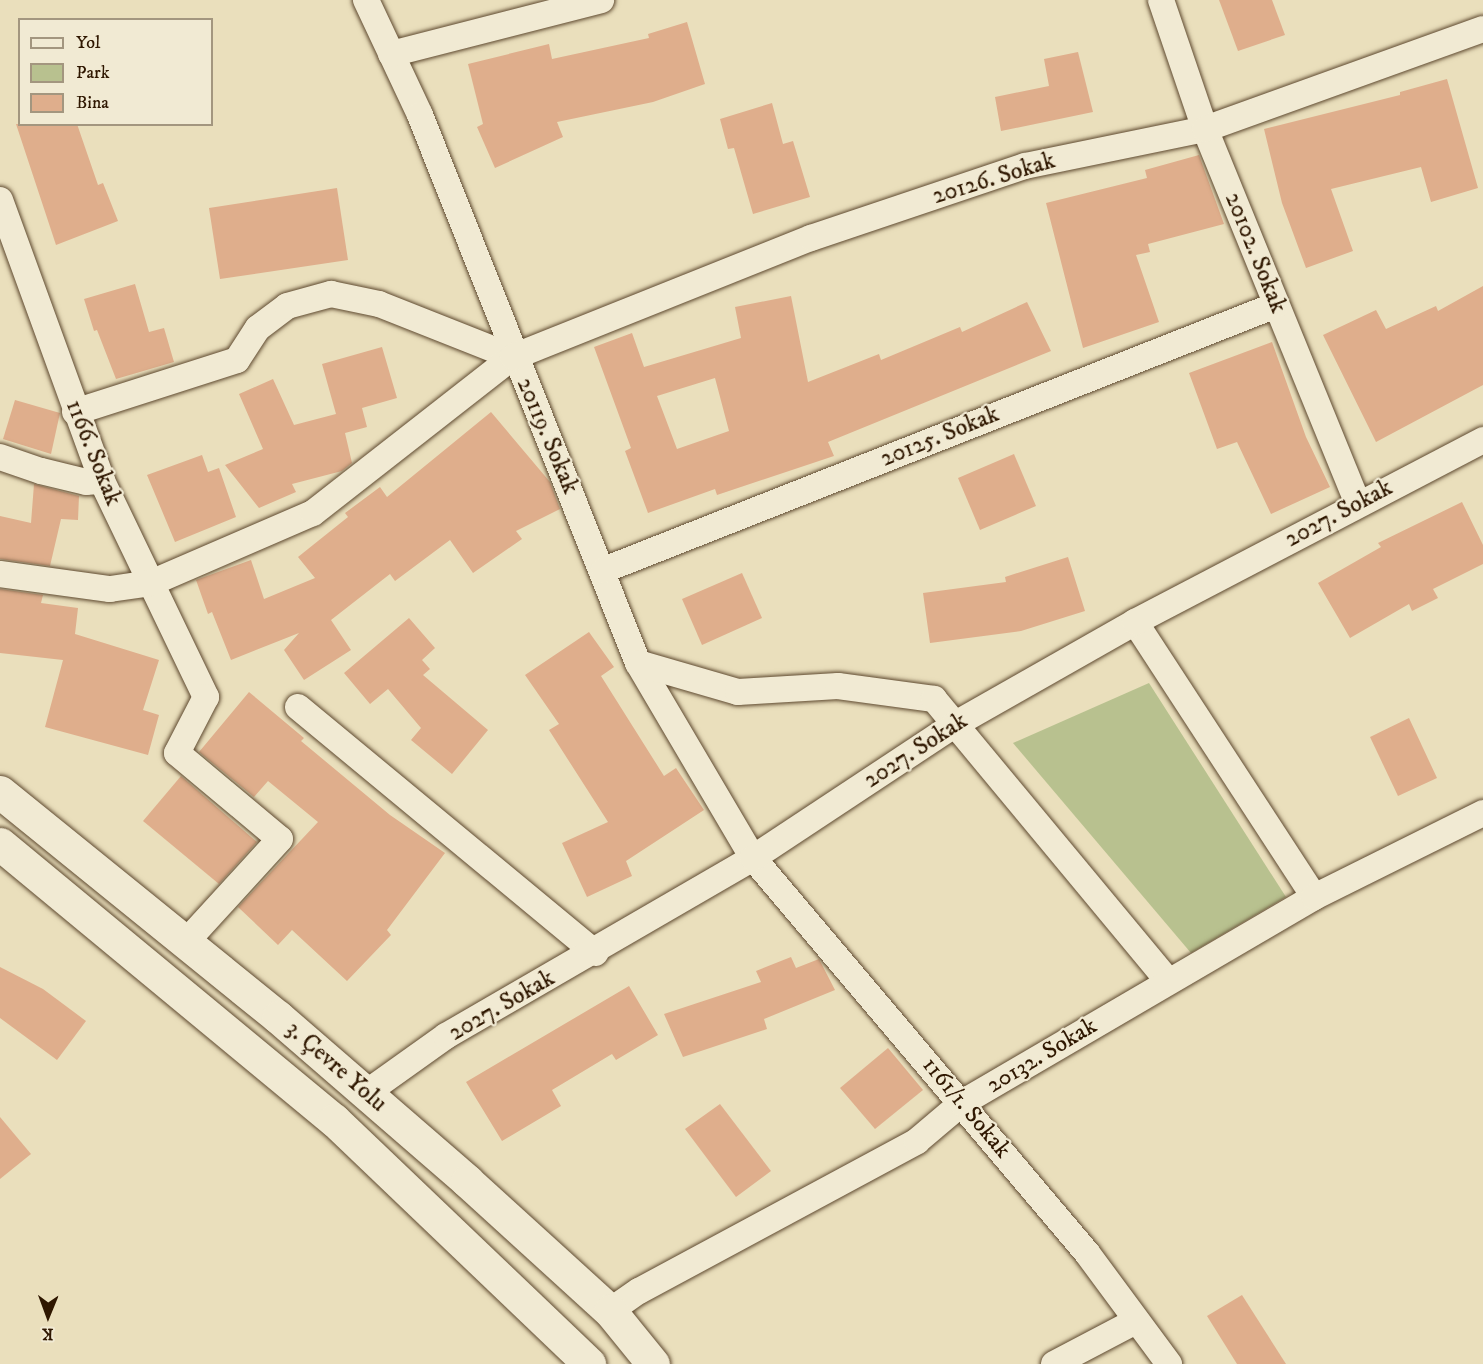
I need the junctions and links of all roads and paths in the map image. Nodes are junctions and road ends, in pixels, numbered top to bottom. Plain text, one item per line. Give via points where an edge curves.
1 (366, 0) edge
2 (601, 0) edge
3 (1161, 0) edge
4 (1483, 29) edge
5 (391, 54) junction
6 (1205, 129) junction
7 (0, 200) edge
8 (1276, 305) junction
9 (513, 357) junction
10 (75, 412) junction
11 (1483, 440) edge
12 (0, 457) edge
13 (102, 481) junction
14 (1358, 503) junction
15 (604, 570) junction
16 (0, 574) edge
17 (152, 583) junction
18 (1135, 622) junction
19 (638, 663) junction
20 (298, 707) dead end
21 (954, 725) junction
22 (0, 792) edge
23 (1483, 813) edge
24 (0, 844) edge
25 (753, 858) junction
26 (1314, 897) junction
27 (184, 944) junction
28 (595, 953) junction
29 (1168, 981) junction
30 (366, 1093) junction
31 (962, 1103) junction
32 (610, 1311) junction
33 (1136, 1321) junction
34 (589, 1364) edge
35 (653, 1364) edge
36 (1054, 1364) edge
37 (1169, 1364) edge

1 - 5 street, 20119. Sokak
2 - 5 street
3 - 6 street, 20102. Sokak
4 - 6 street, 20126. Sokak
5 - 9 street, 20119. Sokak via 420,115
6 - 8 street, 20102. Sokak
6 - 9 street, 20126. Sokak via 1025,166 811,238
7 - 10 street, 1166. Sokak
8 - 14 street, 20102. Sokak
8 - 15 street, 20125. Sokak
9 - 10 street via 379,304 331,294 287,306 258,328 237,360
9 - 15 street, 20119. Sokak
9 - 17 street, 20126. Sokak via 313,513
10 - 13 street, 1166. Sokak
11 - 14 street, 2027. Sokak
12 - 13 street via 52,474 86,482
13 - 17 street, 1166. Sokak
14 - 18 street, 2027. Sokak
15 - 19 street, 20119. Sokak
16 - 17 street, 20126. Sokak via 110,589
17 - 27 street, 1166. Sokak via 206,697 177,753 280,839
18 - 21 street, 2027. Sokak
18 - 26 street
19 - 21 street via 738,692 838,686 934,699
19 - 25 street, 20119. Sokak
20 - 28 street
21 - 25 street, 2027. Sokak
21 - 29 street
22 - 27 main road, 3. Çevre Yolu
23 - 26 street, 20132. Sokak
24 - 34 main road, 3. Çevre Yolu via 334,1120
25 - 28 street, 2027. Sokak
25 - 31 street, 1161/1. Sokak
26 - 29 street, 20132. Sokak
27 - 30 main road, 3. Çevre Yolu
28 - 30 street, 2027. Sokak via 446,1036
29 - 31 street, 20132. Sokak
30 - 32 main road, 3. Çevre Yolu
31 - 32 street, 20132. Sokak via 917,1142 639,1291
31 - 33 street, 1161/1. Sokak via 1088,1253
32 - 35 main road, 3. Çevre Yolu
33 - 36 street
33 - 37 street, 1161/1. Sokak

